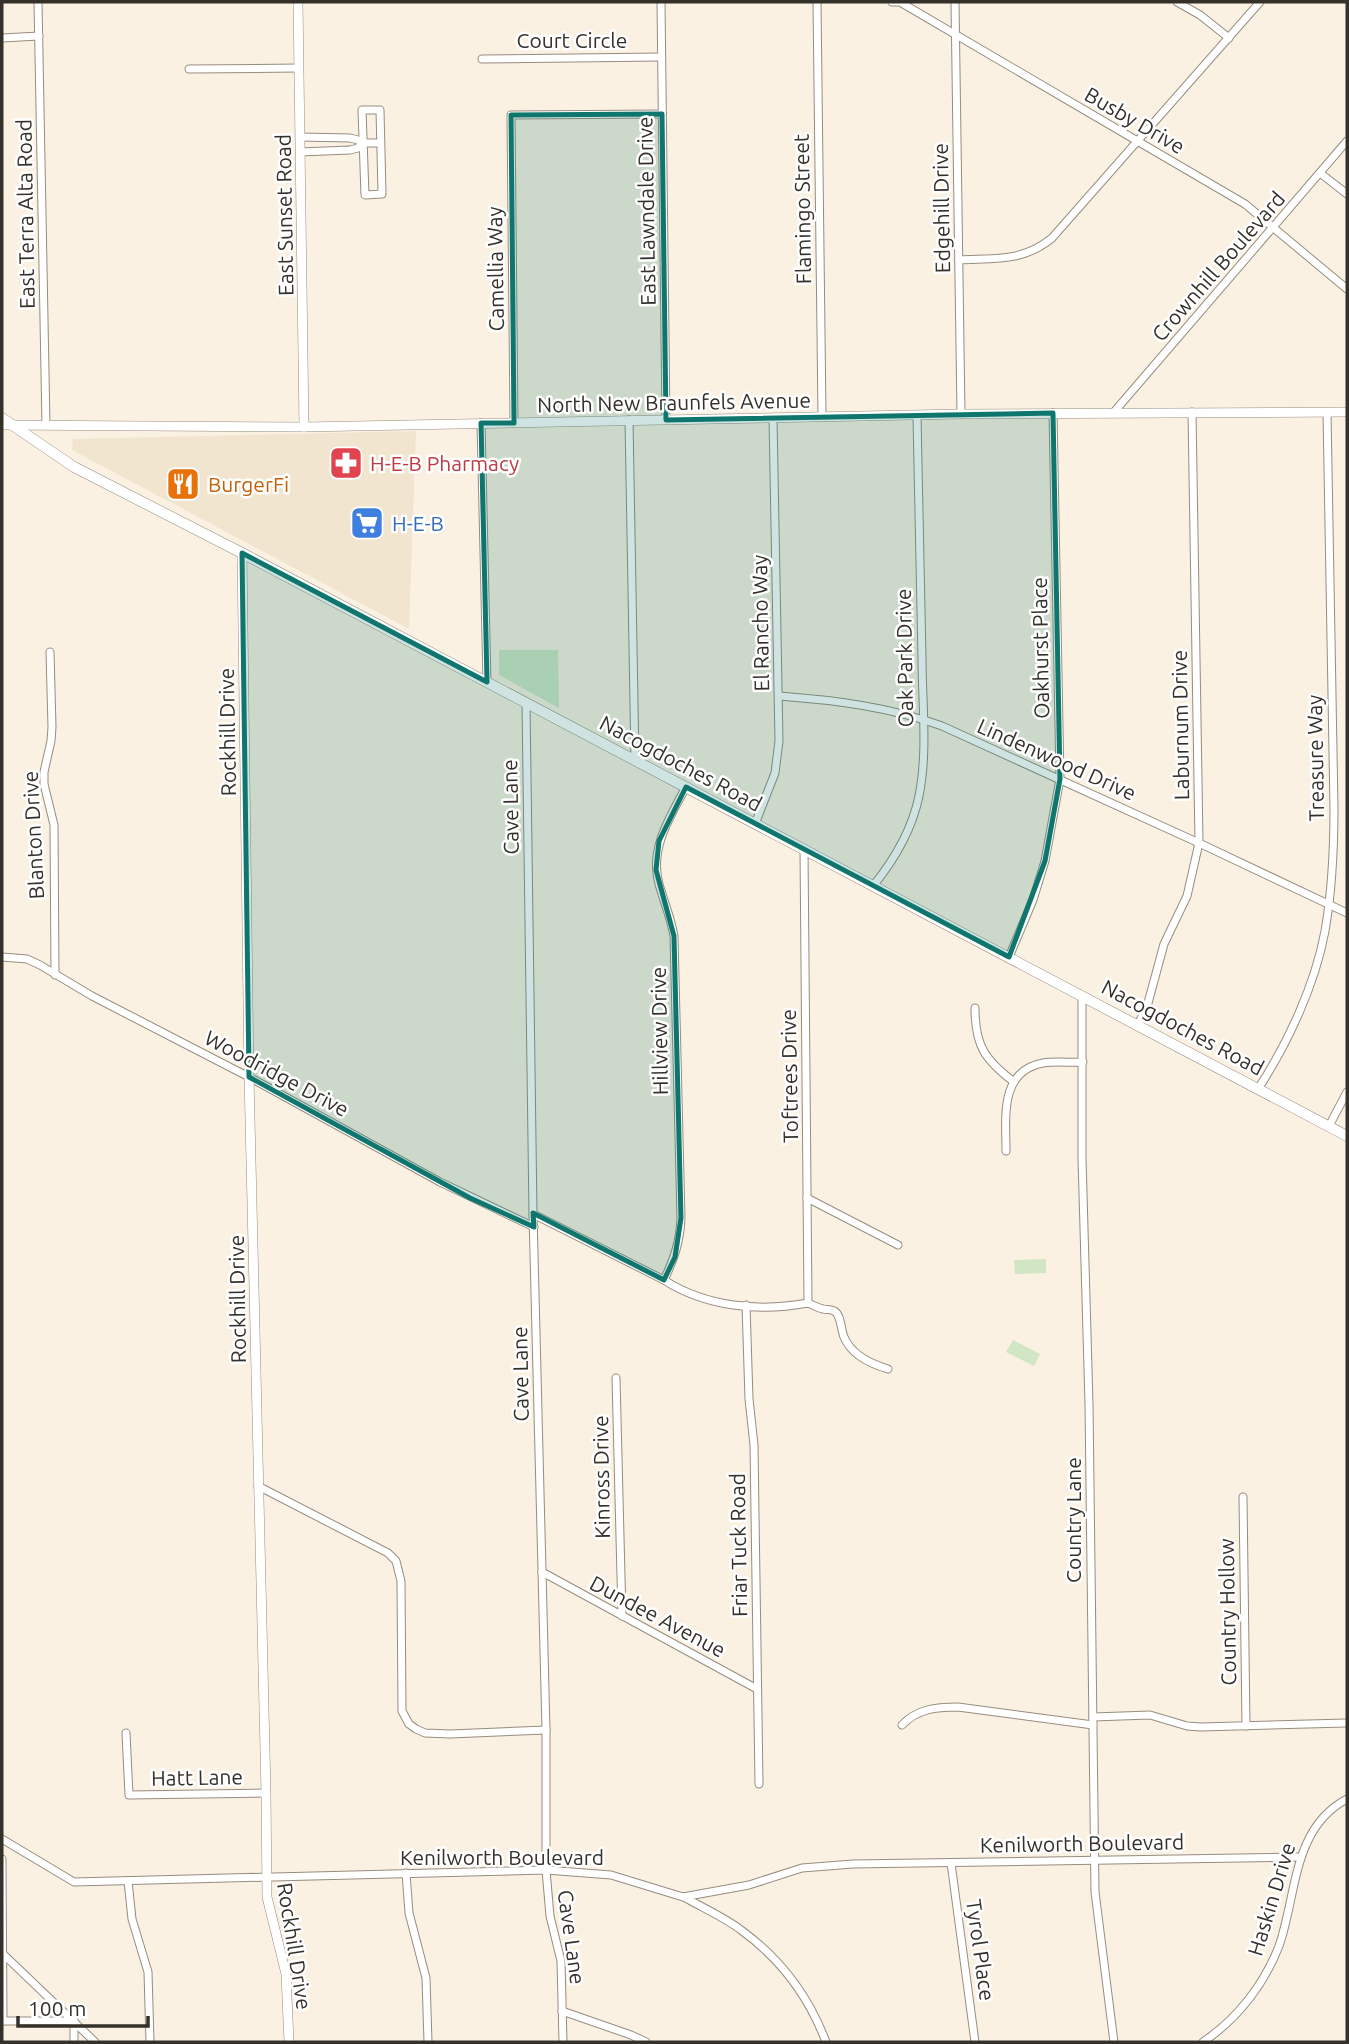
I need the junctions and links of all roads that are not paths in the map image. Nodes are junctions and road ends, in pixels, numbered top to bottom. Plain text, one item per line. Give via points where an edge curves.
1 (38, 2) edge
2 (298, 2) edge
3 (661, 2) edge
4 (817, 2) edge
5 (892, 2) edge
6 (955, 2) edge
7 (1177, 2) edge
8 (1260, 2) edge
9 (39, 36) junction
10 (956, 36) junction
11 (2, 38) edge
12 (1229, 38) junction
13 (661, 57) junction
14 (482, 58) dead end
15 (299, 68) junction
16 (189, 69) dead end
17 (662, 114) junction
18 (300, 137) junction
19 (337, 137) junction
20 (1139, 141) junction
21 (1347, 141) edge
22 (380, 143) junction
23 (362, 144) junction
24 (336, 150) junction
25 (300, 152) junction
26 (381, 173) junction
27 (1320, 173) junction
28 (364, 174) junction
29 (1347, 194) edge
30 (1274, 228) junction
31 (959, 260) junction
32 (1347, 289) edge
33 (1114, 412) junction
34 (1192, 412) junction
35 (1327, 412) junction
36 (1347, 412) edge
37 (1053, 413) junction
38 (961, 414) junction
39 (822, 416) junction
40 (917, 416) junction
41 (773, 418) junction
42 (629, 420) junction
43 (666, 420) junction
44 (5, 422) edge
45 (481, 423) junction
46 (514, 424) junction
47 (47, 425) junction
48 (304, 428) junction
49 (242, 553) junction
50 (50, 652) dead end
51 (487, 682) junction
52 (779, 695) junction
53 (526, 703) junction
54 (923, 719) junction
55 (635, 760) junction
56 (1059, 779) junction
57 (686, 787) junction
58 (755, 824) junction
59 (1199, 843) junction
60 (804, 849) junction
61 (873, 886) junction
62 (1328, 904) junction
63 (1347, 913) edge
64 (2, 957) edge
65 (1009, 957) junction
66 (55, 975) junction
67 (1082, 996) junction
68 (975, 1008) dead end
69 (1138, 1025) junction
70 (1083, 1062) junction
71 (249, 1077) junction
72 (1014, 1082) junction
73 (1258, 1089) junction
74 (1347, 1092) edge
75 (1329, 1126) junction
76 (1347, 1136) edge
77 (1006, 1151) dead end
78 (807, 1198) junction
79 (533, 1214) junction
80 (534, 1227) junction
81 (898, 1245) dead end
82 (664, 1280) junction
83 (808, 1303) junction
84 (746, 1305) junction
85 (888, 1370) dead end
86 (617, 1378) dead end
87 (258, 1486) junction
88 (1243, 1497) dead end
89 (542, 1572) junction
90 (622, 1616) junction
91 (757, 1689) junction
92 (1093, 1721) junction
93 (1346, 1723) edge
94 (902, 1725) dead end
95 (1245, 1726) junction
96 (545, 1730) junction
97 (126, 1733) dead end
98 (759, 1784) dead end
99 (266, 1793) junction
100 (1347, 1800) edge
101 (2, 1839) edge
102 (1301, 1857) junction
103 (2, 1859) edge
104 (1095, 1860) junction
105 (951, 1863) junction
106 (546, 1871) junction
107 (406, 1873) junction
108 (266, 1878) junction
109 (128, 1881) junction
110 (683, 1897) junction
111 (4, 1954) junction
112 (562, 2011) junction
113 (2, 2021) edge
114 (74, 2021) junction
115 (74, 2042) edge
116 (95, 2042) edge
117 (150, 2042) edge
118 (289, 2042) edge
119 (428, 2042) edge
120 (563, 2042) edge
121 (646, 2042) edge
122 (826, 2042) edge
123 (975, 2042) edge
124 (1114, 2042) edge
125 (1203, 2042) edge

1 - 9 street, East Terra Alta Road
2 - 15 street, East Sunset Road
3 - 13 street, East Lawndale Drive
4 - 39 street, Flamingo Street
5 - 10 street, Busby Drive via 900,2
6 - 10 street, Edgehill Drive
7 - 12 street
8 - 12 street
9 - 11 street
9 - 47 street, East Terra Alta Road
10 - 20 street, Busby Drive
10 - 31 street, Edgehill Drive
12 - 20 street
13 - 14 street, Court Circle
13 - 17 street, East Lawndale Drive
15 - 16 street
15 - 18 street, East Sunset Road
17 - 43 street, East Lawndale Drive
17 - 46 street, Camellia Way via 511,115
18 - 19 street
18 - 25 street, East Sunset Road
19 - 23 street
19 - 24 street
20 - 30 street, Busby Drive via 1245,204
20 - 31 street via 1040,249 1018,257
21 - 27 street, Crownhill Boulevard
22 - 23 street
22 - 23 street via 380,110 362,110
22 - 26 street
23 - 24 street
23 - 28 street
24 - 25 street
25 - 48 street, East Sunset Road
26 - 28 street
26 - 28 street via 382,194 365,195
27 - 29 street
27 - 30 street, Crownhill Boulevard
30 - 32 street, Busby Drive
30 - 33 street, Crownhill Boulevard
31 - 38 street, Edgehill Drive
33 - 34 street, North New Braunfels Avenue
33 - 37 street, North New Braunfels Avenue
34 - 35 street, North New Braunfels Avenue
34 - 59 street, Laburnum Drive
35 - 36 street, North New Braunfels Avenue
35 - 62 street, Treasure Way via 1334,808
37 - 38 street, North New Braunfels Avenue
37 - 56 street, Oakhurst Place
38 - 40 street, North New Braunfels Avenue
39 - 40 street, North New Braunfels Avenue
39 - 41 street, North New Braunfels Avenue
40 - 54 street, Oak Park Drive
41 - 43 street, North New Braunfels Avenue
41 - 52 street, El Rancho Way
42 - 43 street, North New Braunfels Avenue
42 - 46 street, North New Braunfels Avenue
42 - 55 street
44 - 47 street, North New Braunfels Avenue
44 - 49 main road, Nacogdoches Road via 74,467
45 - 46 street, North New Braunfels Avenue
45 - 48 street, North New Braunfels Avenue
45 - 51 street
47 - 48 street, North New Braunfels Avenue
49 - 51 main road, Nacogdoches Road
49 - 71 street, Rockhill Drive
50 - 66 street, Blanton Drive via 52,727 44,784 54,825
51 - 53 main road, Nacogdoches Road
52 - 54 street, Lindenwood Drive via 842,701
52 - 58 street, El Rancho Way via 778,757
53 - 55 main road, Nacogdoches Road
53 - 79 street, Cave Lane
54 - 56 street, Lindenwood Drive
54 - 61 street, Oak Park Drive via 914,816 898,852
55 - 57 main road, Nacogdoches Road
56 - 59 street, Lindenwood Drive
56 - 65 street, Oakhurst Place via 1045,861
57 - 58 main road, Nacogdoches Road
57 - 82 street, Hillview Drive via 656,856 674,936 681,1218 675,1257
58 - 60 main road, Nacogdoches Road
59 - 62 street, Lindenwood Drive
59 - 69 street, Laburnum Drive via 1187,896 1164,944
60 - 61 main road, Nacogdoches Road
60 - 78 street, Toftrees Drive
61 - 65 main road, Nacogdoches Road
62 - 63 street, Lindenwood Drive
62 - 73 street, Treasure Way via 1314,972
64 - 66 street, Woodridge Drive via 27,959
65 - 67 main road, Nacogdoches Road
66 - 71 street, Woodridge Drive
67 - 69 main road, Nacogdoches Road
67 - 70 street, Country Lane
68 - 72 street via 980,1045 995,1068
69 - 73 main road, Nacogdoches Road
70 - 72 street via 1032,1066
70 - 92 street, Country Lane
71 - 80 street, Woodridge Drive via 440,1182
71 - 87 street, Rockhill Drive
72 - 77 street via 1007,1093
73 - 75 main road, Nacogdoches Road
74 - 75 street
75 - 76 main road, Nacogdoches Road
78 - 81 street
78 - 83 street, Toftrees Drive
79 - 80 street, Cave Lane
79 - 82 street
80 - 89 street, Cave Lane
82 - 84 street via 705,1300
83 - 84 street
83 - 85 street via 834,1310 849,1346
84 - 91 street, Friar Tuck Road via 754,1445
86 - 90 street, Kinross Drive
87 - 96 street via 396,1561 401,1581 402,1711 410,1724 425,1733
87 - 99 street, Rockhill Drive
88 - 95 street, Country Hollow
89 - 90 street, Dundee Avenue
89 - 96 street, Cave Lane
90 - 91 street, Dundee Avenue
91 - 98 street, Friar Tuck Road
92 - 94 street via 939,1707 917,1713
92 - 95 street via 1142,1715 1188,1726
92 - 104 street, Country Lane
93 - 95 street
96 - 106 street, Cave Lane
97 - 99 street, Hatt Lane via 129,1795
99 - 108 street, Rockhill Drive
100 - 102 street, Haskin Drive via 1322,1817
101 - 109 street, Kenilworth Boulevard via 74,1882
102 - 104 street, Kenilworth Boulevard
102 - 125 street, Haskin Drive via 1279,1945 1267,1971 1244,2006
103 - 111 street
104 - 105 street, Kenilworth Boulevard
104 - 124 street, Country Lane
105 - 110 street, Kenilworth Boulevard via 794,1869 750,1885
105 - 123 street, Tyrol Place
106 - 107 street, Kenilworth Boulevard
106 - 110 street, Kenilworth Boulevard via 611,1875
106 - 112 street, Cave Lane via 561,1961
107 - 108 street, Kenilworth Boulevard
107 - 119 street via 408,1913 426,1978
108 - 109 street, Kenilworth Boulevard
108 - 118 street, Rockhill Drive via 286,1974
109 - 117 street via 132,1919 148,1972
110 - 122 street via 740,1929 776,1960 796,1983
111 - 113 street
111 - 114 street
112 - 120 street, Cave Lane
112 - 121 street
113 - 114 street
114 - 115 street
114 - 116 street

